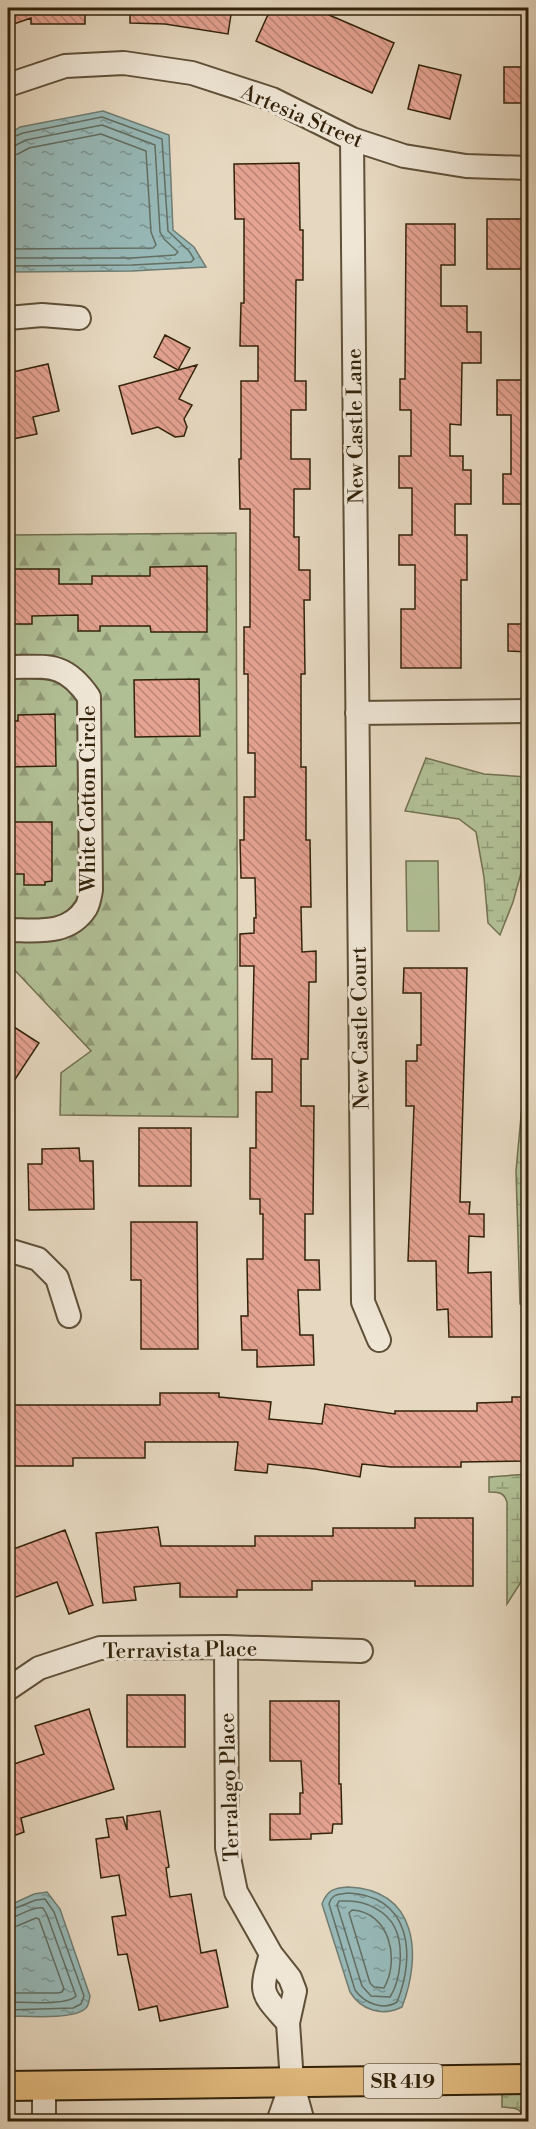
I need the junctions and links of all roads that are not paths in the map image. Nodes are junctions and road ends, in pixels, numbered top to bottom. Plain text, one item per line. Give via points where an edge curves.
1 (8, 85) edge
2 (352, 139) junction
3 (528, 168) edge
4 (8, 318) edge
5 (79, 318) dead end
6 (8, 667) edge
7 (528, 711) edge
8 (357, 713) junction
9 (8, 930) edge
10 (8, 1250) edge
11 (69, 1316) dead end
12 (379, 1340) dead end
13 (226, 1647) junction
14 (361, 1652) dead end
15 (8, 1689) edge
16 (528, 2079) edge
17 (292, 2082) junction
18 (8, 2086) edge
19 (44, 2086) junction
20 (44, 2121) edge
21 (278, 2121) edge
22 (303, 2121) edge

1 - 2 street, Artesia Street via 64,66 124,63 192,73 272,99
2 - 3 street, Artesia Street via 404,156 466,166
2 - 8 street, New Castle Lane
4 - 5 street
6 - 9 street, White Cotton Circle via 53,667 78,681 89,697 92,890 86,908 69,926
7 - 8 street
8 - 12 street, New Castle Court via 363,1302
10 - 11 street via 38,1258 57,1278
13 - 14 street, Terravista Place
13 - 15 street, Terravista Place via 100,1648 39,1668
13 - 17 street, Terralago Place via 227,1848 236,1892 295,1991 288,2023
16 - 17 main road, SR 419
17 - 19 main road, SR 419
17 - 21 street
17 - 22 street
18 - 19 main road, SR 419
19 - 20 street

